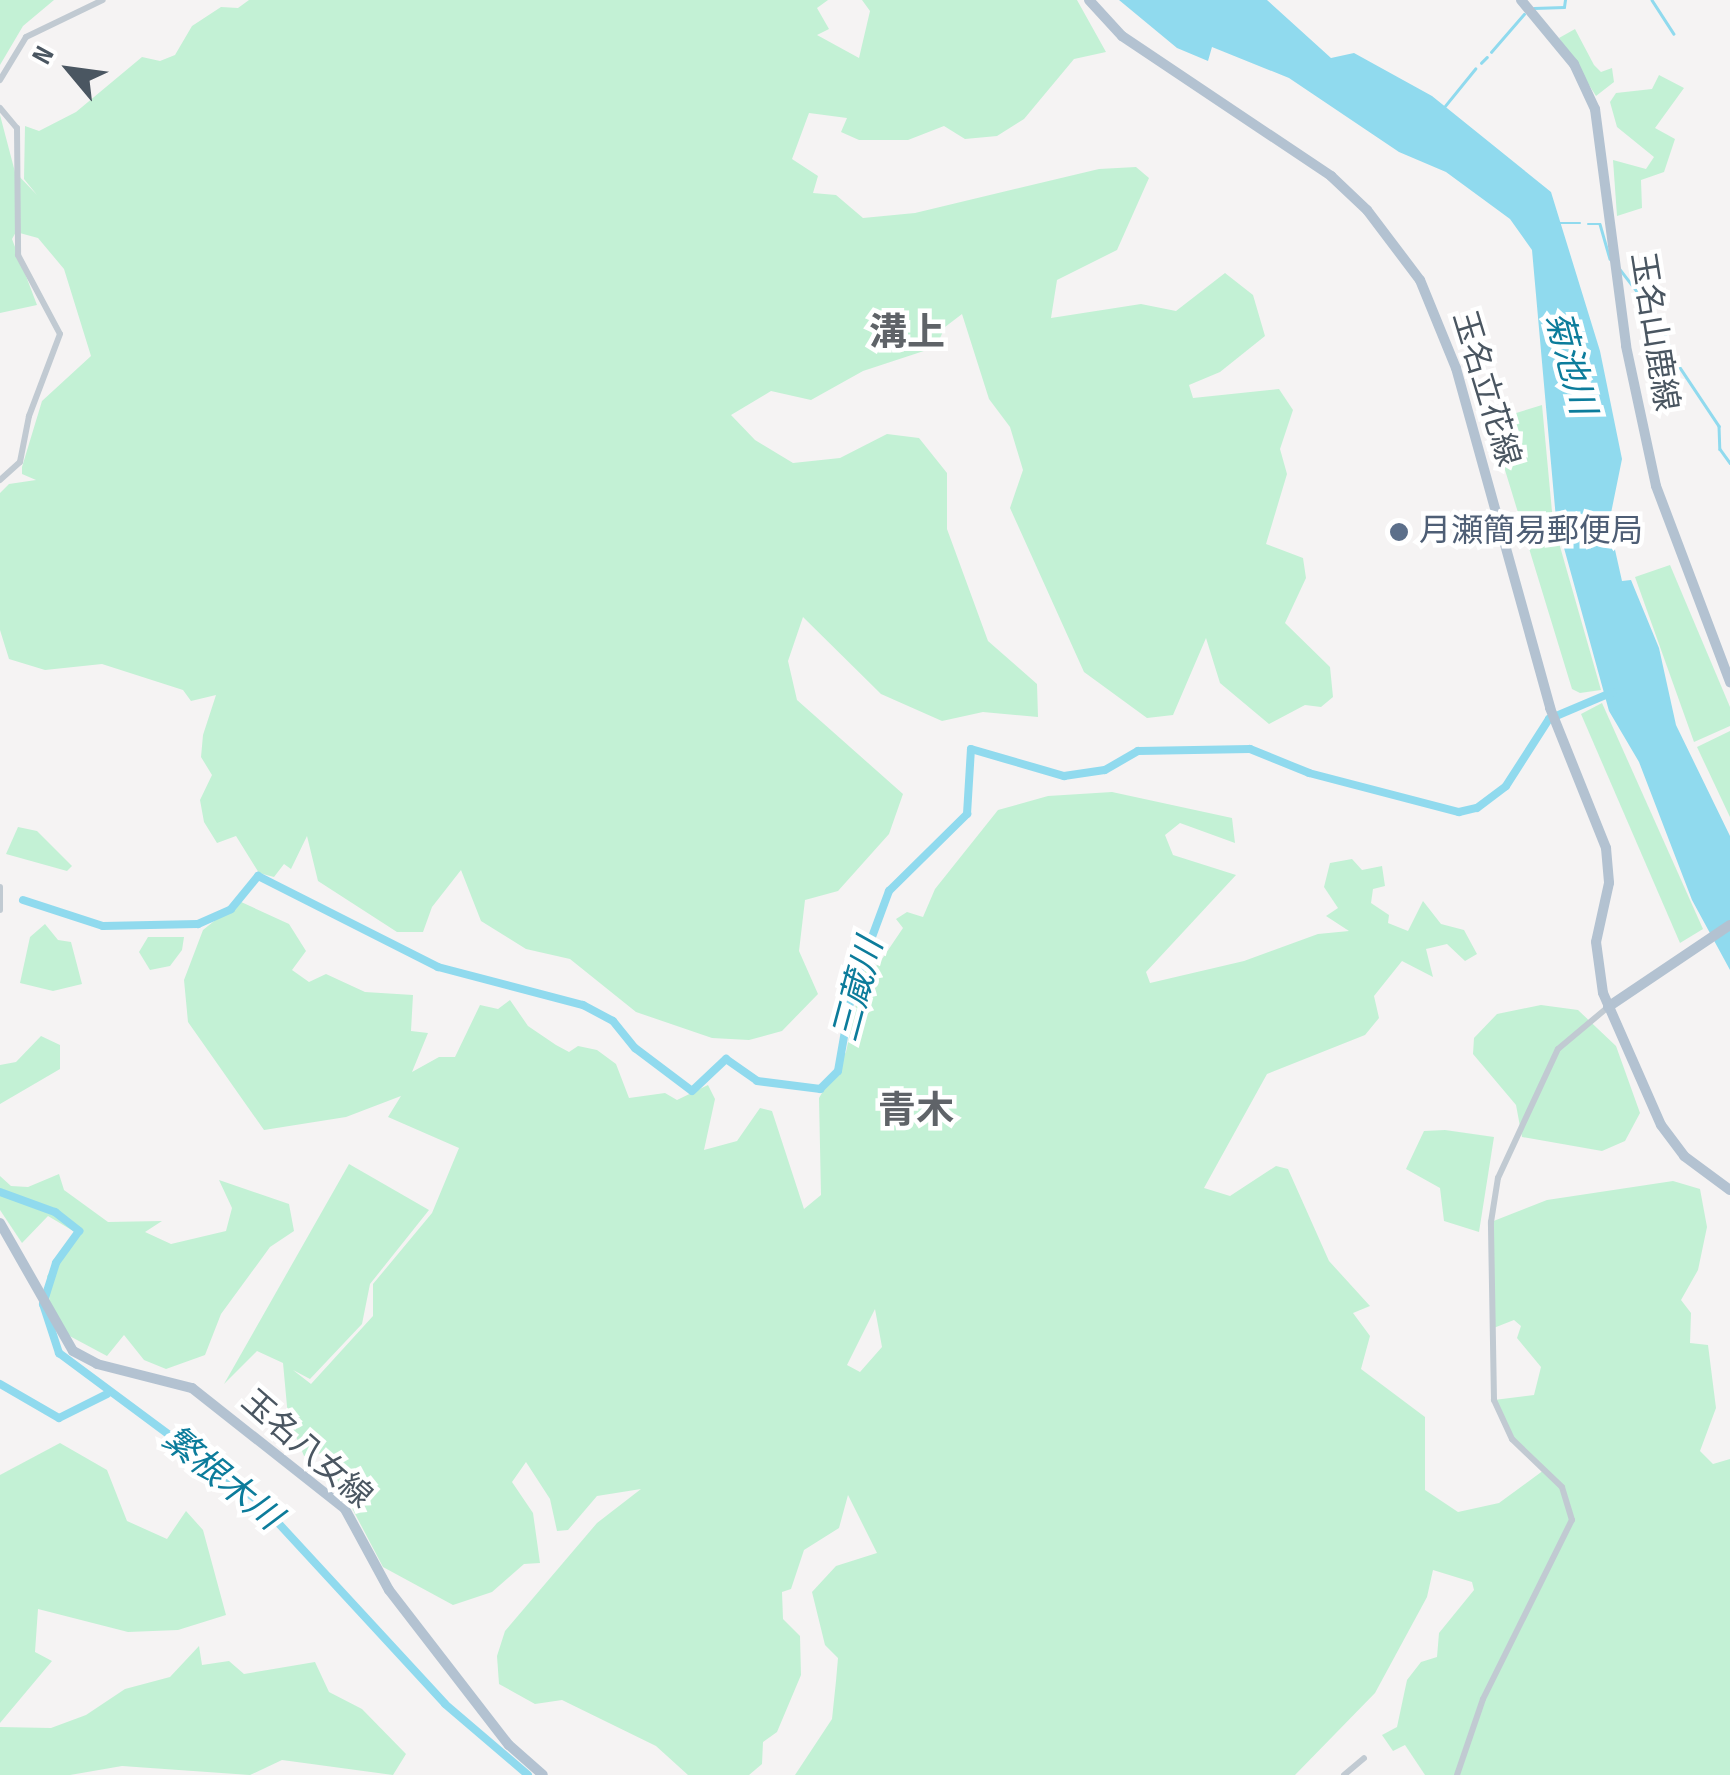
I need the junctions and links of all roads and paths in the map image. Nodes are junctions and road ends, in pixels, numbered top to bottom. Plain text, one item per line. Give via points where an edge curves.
1 (103, 0) edge
2 (1089, 0) edge
3 (1522, 0) edge
4 (0, 80) edge
5 (0, 108) edge
6 (0, 480) edge
7 (1730, 682) edge
8 (0, 887) edge
9 (0, 910) edge
10 (1730, 925) edge
11 (1608, 1008) junction
12 (1730, 1190) edge
13 (0, 1223) edge
14 (1364, 1758) dead end
15 (543, 1775) edge
16 (1344, 1775) edge
17 (1457, 1775) edge

1 - 4 street via 26,37
2 - 11 main road, 玉名立花線 via 1122,36 1331,176 1402,251 1436,312 1552,714 1606,848 1609,883 1596,960
3 - 7 main road, 玉名山鹿線 via 1574,64 1595,110 1656,486
5 - 6 street via 17,128 18,255 60,334 28,416 20,462
8 - 9 street
10 - 11 main road
11 - 12 main road, 玉名立花線 via 1669,1136
11 - 17 street via 1558,1049 1498,1178 1491,1222 1494,1400 1512,1439 1562,1487 1572,1520 1483,1699
13 - 15 main road, 玉名八女線 via 65,1341 84,1359 192,1388 345,1510 389,1590 510,1745
14 - 16 street

